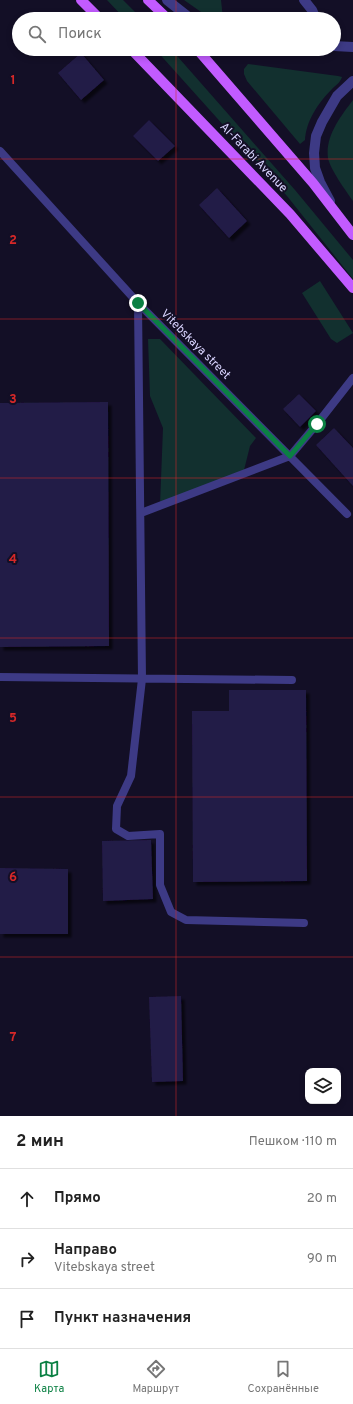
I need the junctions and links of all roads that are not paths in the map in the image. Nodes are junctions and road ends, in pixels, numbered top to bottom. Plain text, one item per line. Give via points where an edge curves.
1 (82, 0) edge
2 (148, 0) edge
3 (166, 0) edge
4 (304, 0) edge
5 (93, 12) edge
6 (161, 12) edge
7 (182, 12) edge
8 (313, 12) edge
9 (341, 46) edge
10 (353, 47) edge
11 (137, 56) edge
12 (203, 56) edge
13 (353, 81) edge
14 (0, 151) edge
15 (338, 215) junction
16 (353, 235) edge
17 (353, 288) edge
18 (138, 303) junction
19 (353, 378) edge
20 (290, 456) junction
21 (141, 513) junction
22 (347, 514) dead end
23 (0, 677) edge
24 (142, 679) junction
25 (292, 680) dead end
26 (304, 924) dead end

1 - 5 main road
2 - 6 main road
3 - 7 street
4 - 8 street
9 - 10 street
11 - 17 main road, Al-Farabi Avenue via 290,214
12 - 15 main road, Al-Farabi Avenue
13 - 15 street via 337,96 322,122 316,136 314,153 315,168 320,182
14 - 18 lane, Vitebskaya street
15 - 16 main road, Al-Farabi Avenue
18 - 20 lane, Vitebskaya street
18 - 21 lane
19 - 20 lane
20 - 21 lane
20 - 22 lane, Vitebskaya street
21 - 24 lane
23 - 24 lane
24 - 25 lane
24 - 26 lane via 131,776 117,806 116,829 128,836 160,834 160,885 171,912 186,920

